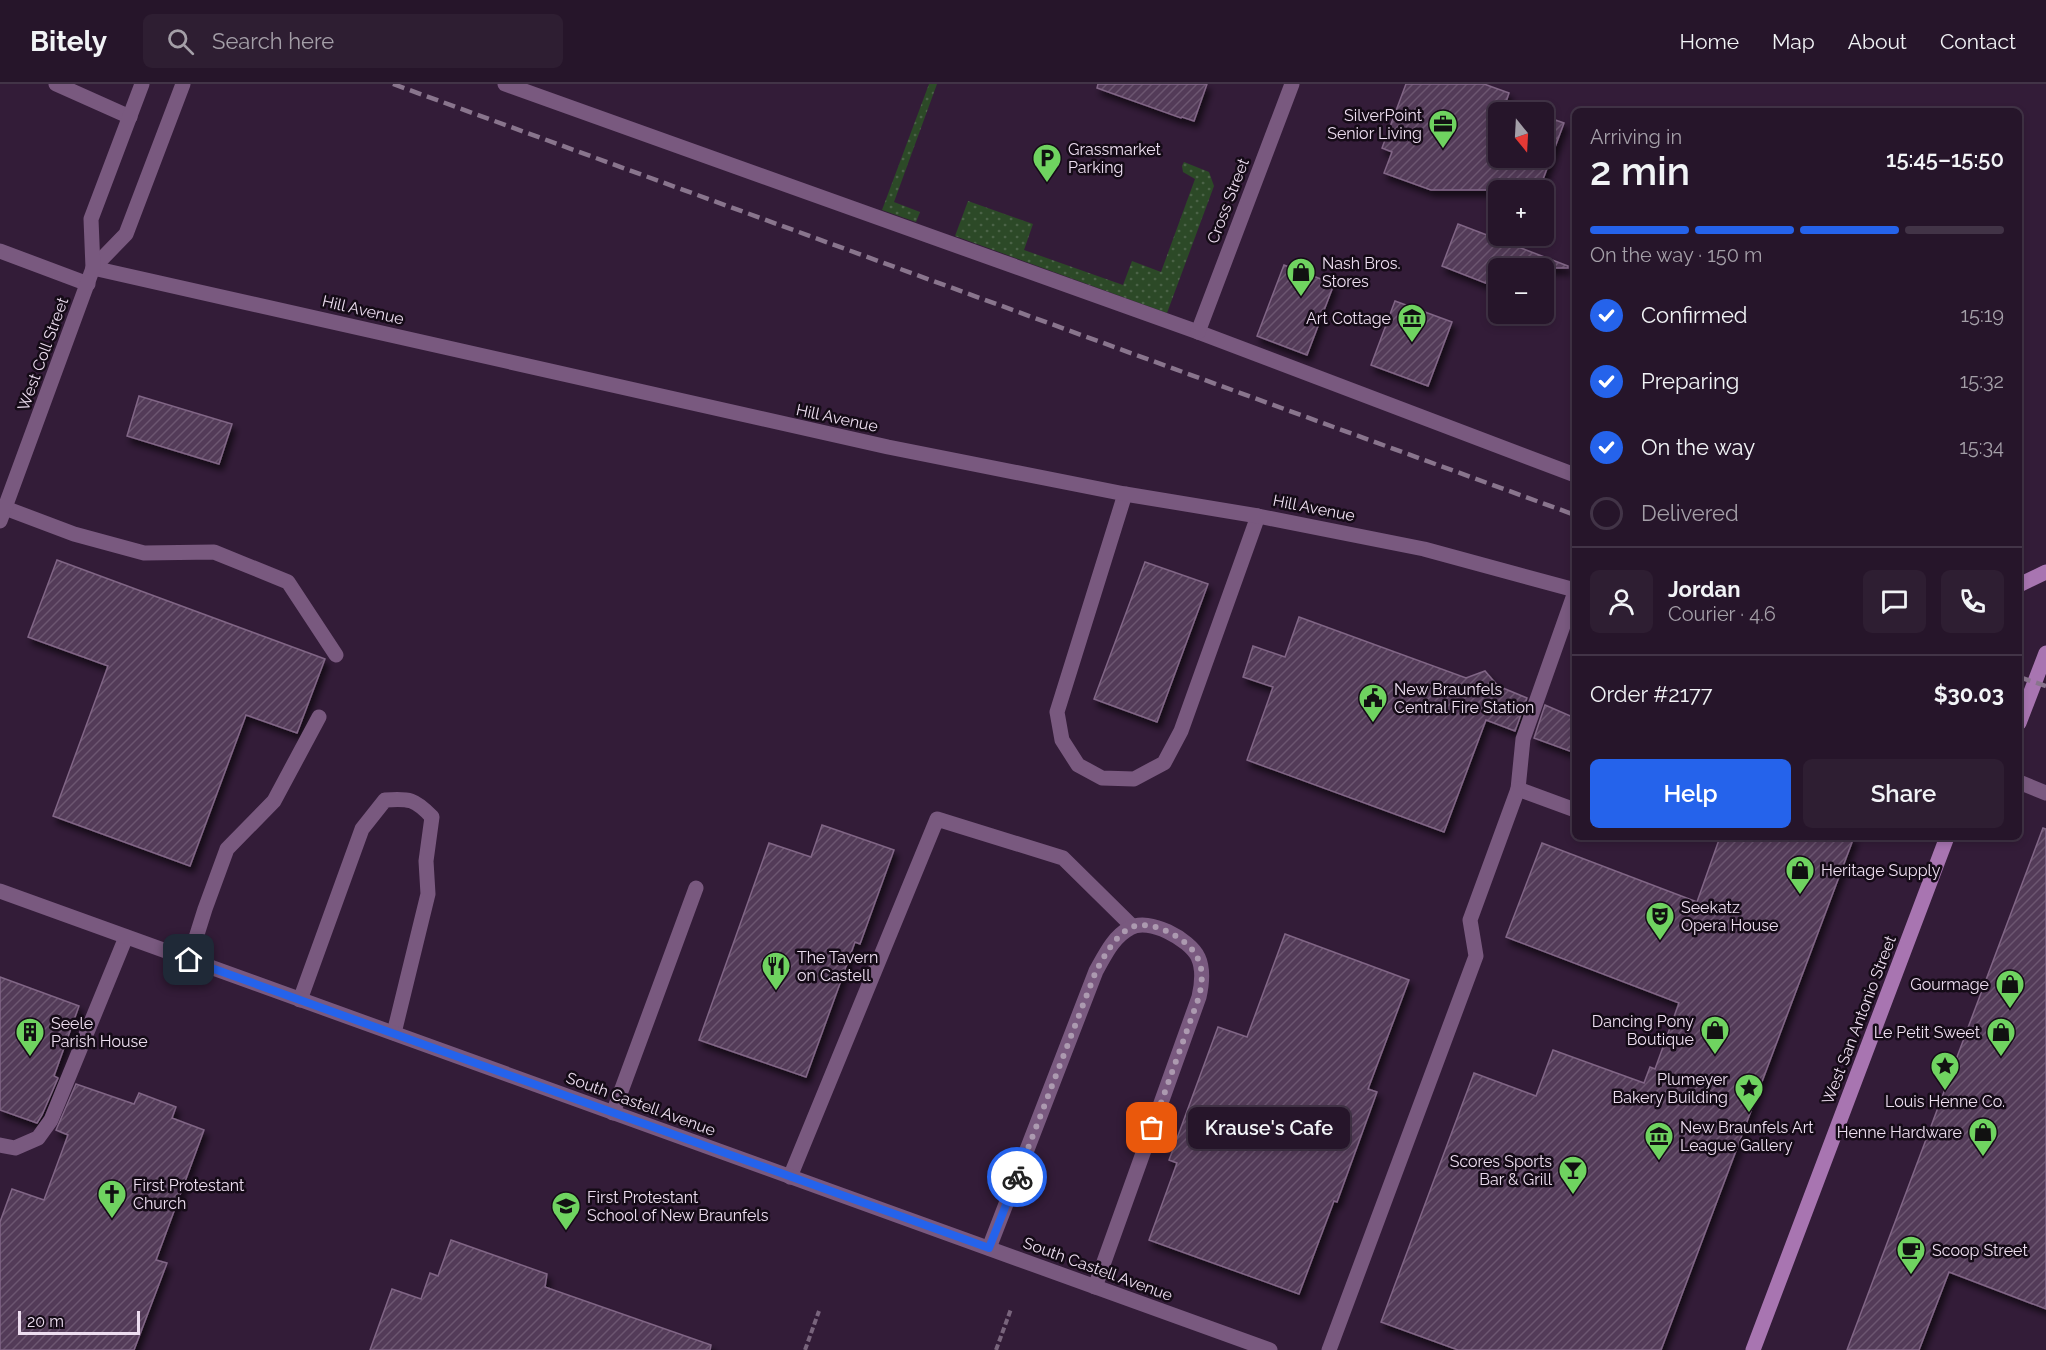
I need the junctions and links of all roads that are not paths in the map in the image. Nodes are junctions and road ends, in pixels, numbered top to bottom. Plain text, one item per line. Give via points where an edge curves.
1 (56, 84) edge
2 (142, 84) edge
3 (183, 84) edge
4 (505, 84) edge
5 (1292, 84) edge
6 (130, 117) junction
7 (0, 251) edge
8 (93, 267) junction
9 (88, 284) junction
10 (1198, 332) junction
11 (1572, 474) edge
12 (1125, 494) junction
13 (2, 514) edge
14 (1258, 516) junction
15 (2046, 572) edge
16 (2022, 584) edge
17 (1572, 590) edge
18 (1572, 600) edge
19 (2046, 653) edge
20 (336, 655) dead end
21 (2022, 715) edge
22 (319, 717) dead end
23 (2022, 783) edge
24 (1518, 789) junction
25 (2046, 793) edge
26 (1572, 809) edge
27 (1946, 840) edge
28 (696, 888) dead end
29 (0, 891) edge
30 (1132, 926) junction
31 (126, 937) junction
32 (189, 960) junction
33 (300, 1000) junction
34 (394, 1034) junction
35 (613, 1113) junction
36 (0, 1145) edge
37 (790, 1177) junction
38 (989, 1248) junction
39 (1095, 1287) junction
40 (1270, 1350) edge
41 (1329, 1350) edge
42 (1753, 1350) edge

1 - 6 street
2 - 6 street, West Coll Street
3 - 8 street, West Coll Street via 126,234
4 - 10 street
5 - 10 street, Cross Street
6 - 8 street, West Coll Street via 91,219
7 - 9 street
8 - 9 street, West Coll Street
8 - 12 street, Hill Avenue via 791,426
9 - 13 street, West Coll Street
10 - 11 street
12 - 14 street, Hill Avenue
12 - 14 street via 1057,712 1062,740 1078,765 1102,778 1134,779 1164,763 1181,731
13 - 20 street via 144,553 214,552 288,582
14 - 17 street, Hill Avenue via 1424,549
15 - 16 main road
18 - 24 street via 1523,739
19 - 21 main road
22 - 32 street via 274,801 227,849
23 - 25 street
24 - 26 street
24 - 41 street via 1470,920 1476,956
27 - 42 main road, West San Antonio Street
28 - 35 street
29 - 31 street, South Castell Avenue
30 - 37 street via 1063,858 937,819
30 - 38 street via 1109,948 1096,971
30 - 39 street via 1167,930 1188,945 1197,955 1202,981
31 - 32 street, South Castell Avenue
31 - 36 street via 51,1120 38,1138 15,1148
32 - 33 street, South Castell Avenue
33 - 34 street, South Castell Avenue
33 - 34 street via 362,829 385,800 418,803 432,817 426,861 428,894
34 - 35 street, South Castell Avenue
35 - 37 street, South Castell Avenue
37 - 38 street, South Castell Avenue
38 - 39 street, South Castell Avenue
39 - 40 street, South Castell Avenue

